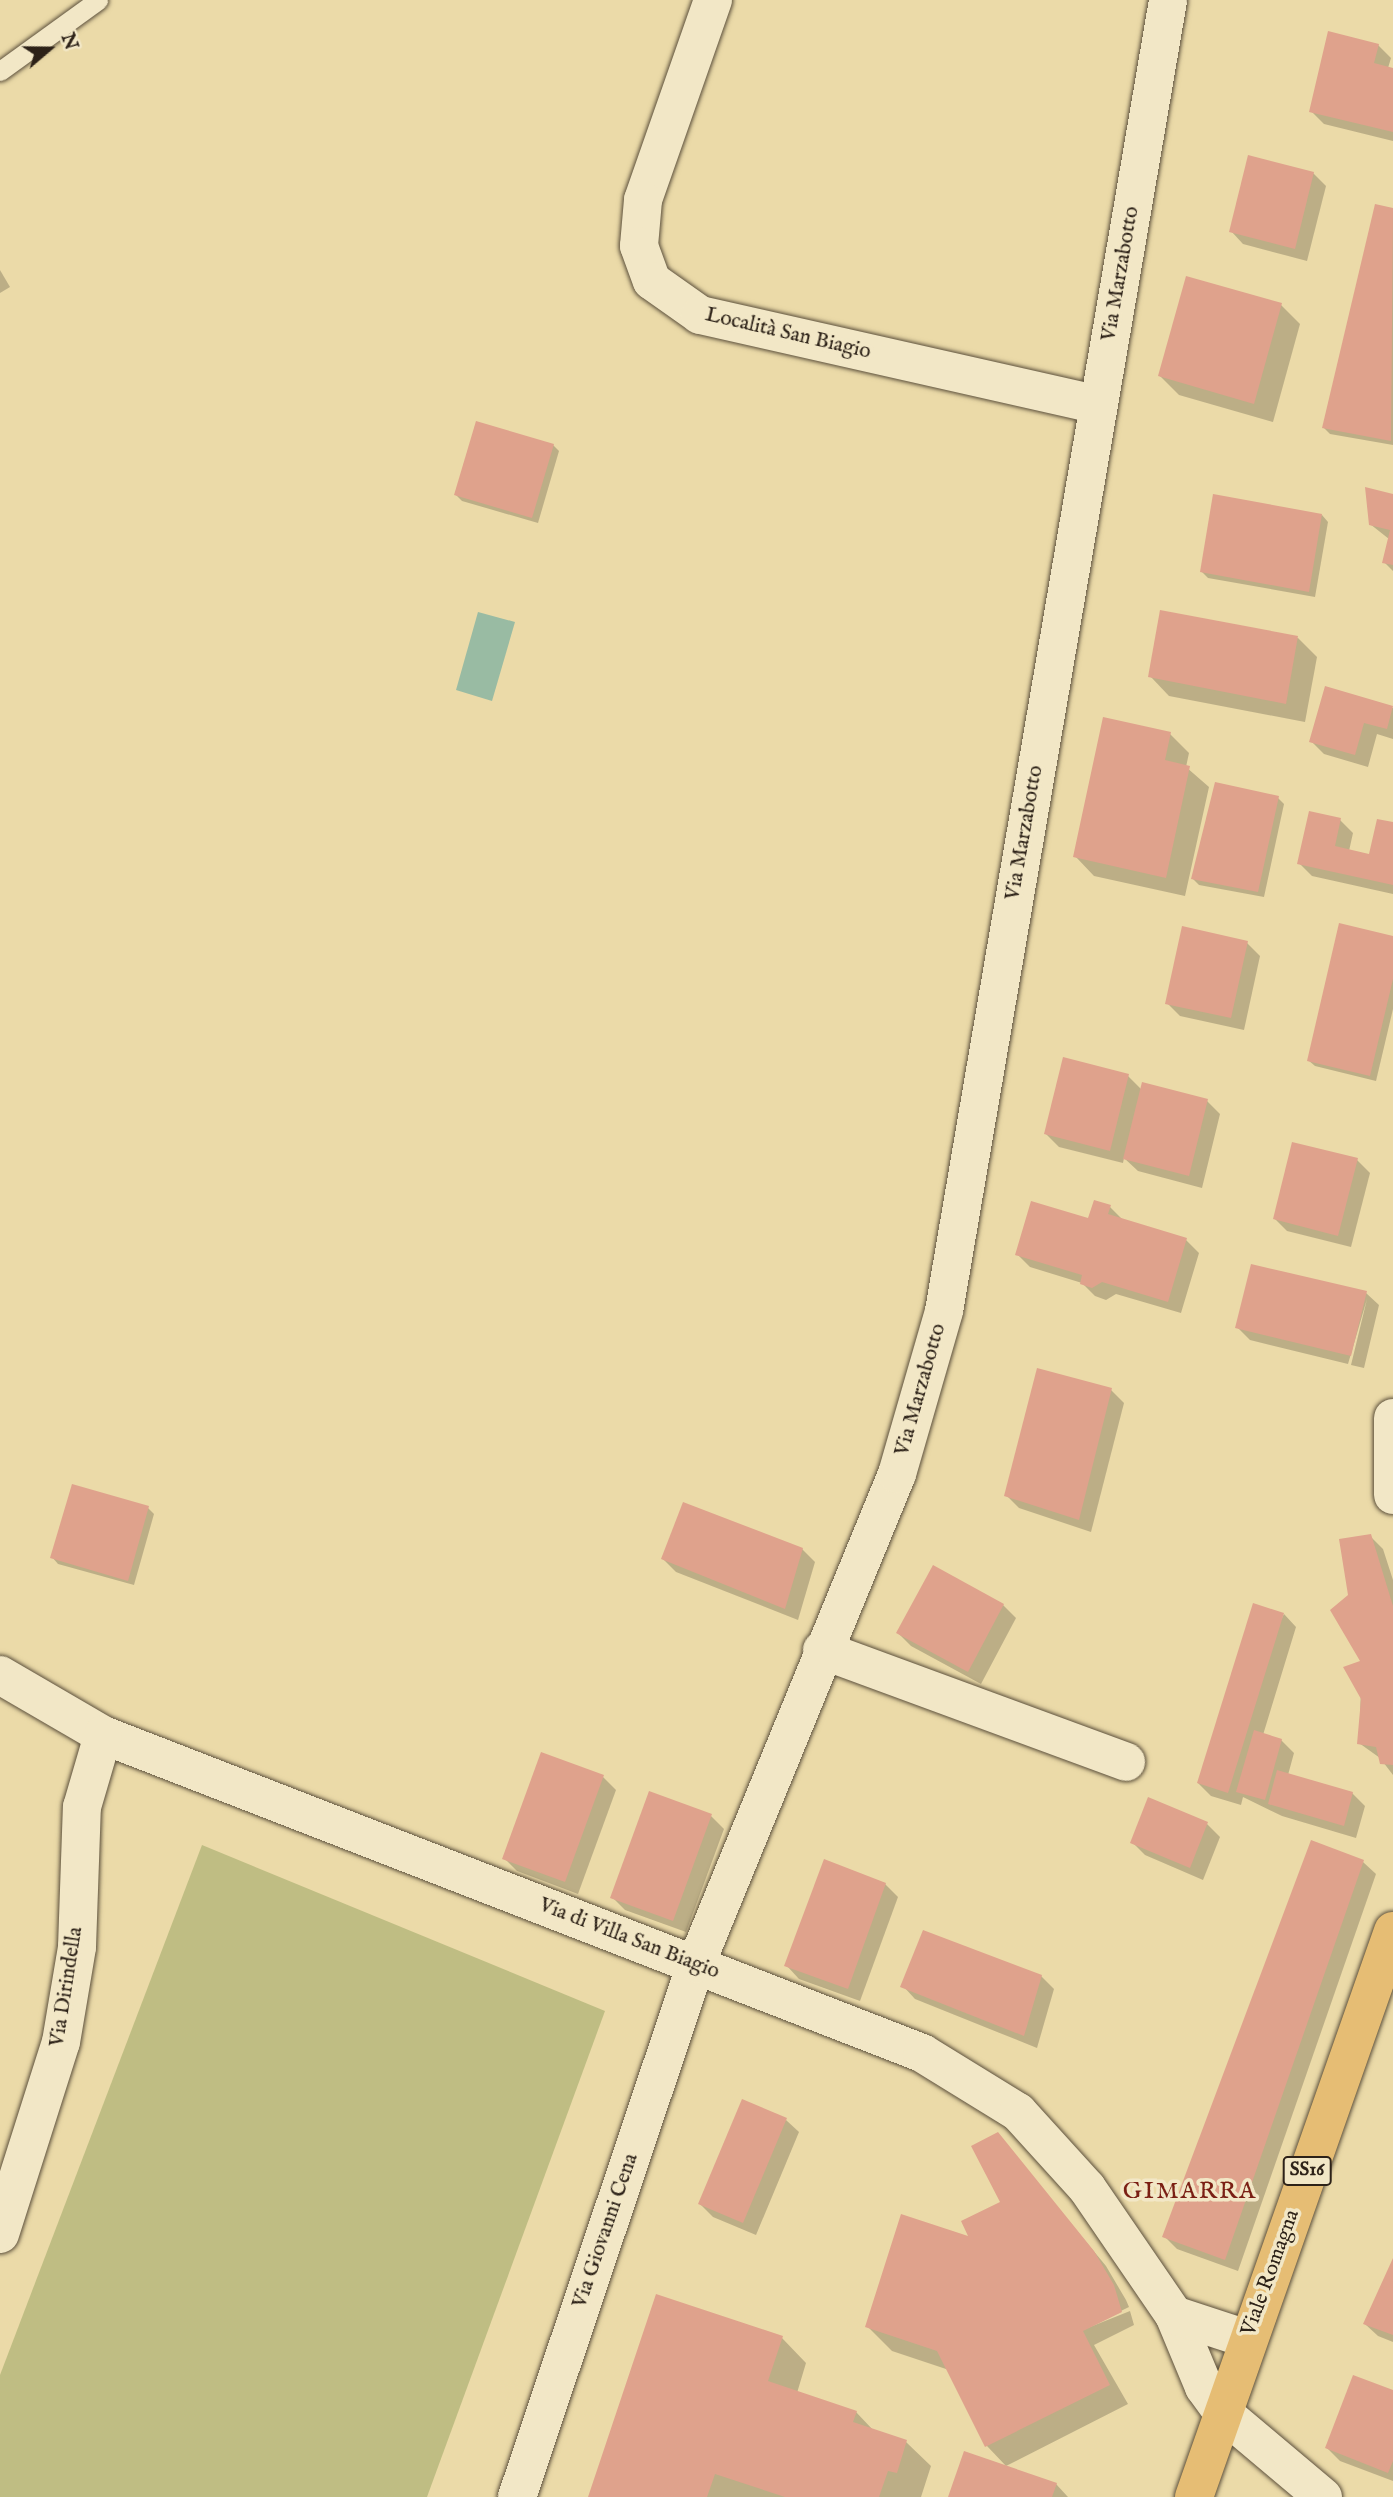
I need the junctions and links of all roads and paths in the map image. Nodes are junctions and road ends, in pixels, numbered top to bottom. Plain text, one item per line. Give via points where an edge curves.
1 (98, 0) edge
2 (713, 0) edge
3 (1168, 0) edge
4 (0, 71) edge
5 (1098, 405) junction
6 (1393, 1418) edge
7 (1393, 1495) edge
8 (822, 1650) junction
9 (0, 1675) edge
10 (103, 1735) junction
11 (1126, 1762) dead end
12 (1393, 1931) edge
13 (696, 1964) junction
14 (0, 2234) edge
15 (1174, 2315) junction
16 (1247, 2339) junction
17 (1222, 2412) junction
18 (517, 2497) edge
19 (1194, 2497) edge
20 (1323, 2497) edge

1 - 4 lane
2 - 5 street, Località San Biagio via 643,200 639,246 652,281 700,314
3 - 5 street, Via Marzabotto
5 - 8 street, Via Marzabotto via 944,1311 897,1474
6 - 7 street
8 - 11 street
8 - 13 street, Via Marzabotto
9 - 10 street, Via di Villa San Biagio
10 - 13 street, Via di Villa San Biagio
10 - 14 street, Via Dirindella via 82,1807 77,1947 61,2042
12 - 16 main road, Viale Romagna / SS16
13 - 15 street, Via di Villa San Biagio via 922,2053 1018,2112 1087,2188
13 - 18 street, Via Giovanni Cena
15 - 16 street
15 - 17 street, Via di Villa San Biagio via 1204,2387
16 - 17 main road, Viale Romagna / SS16
17 - 19 main road, Viale Romagna / SS16
17 - 20 street, Via di Villa San Biagio

